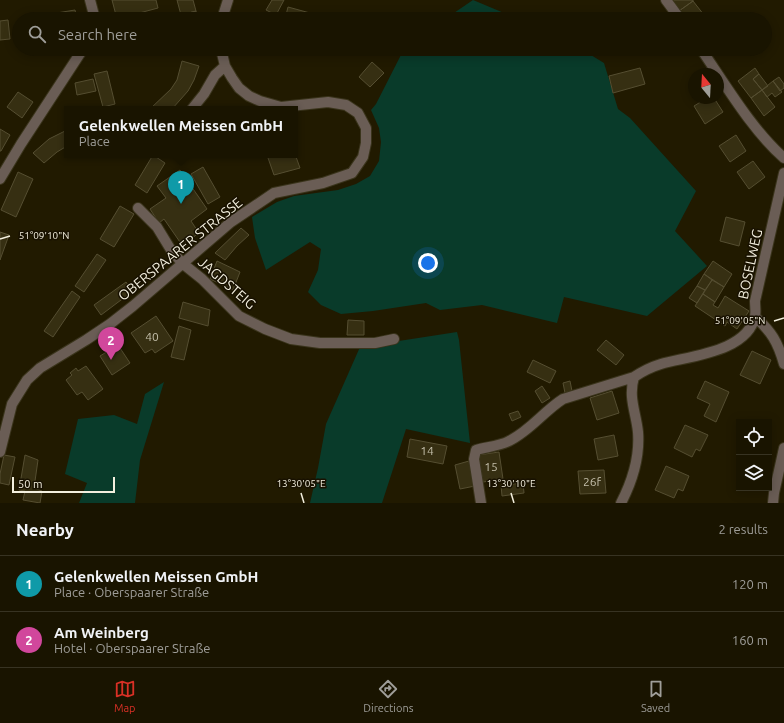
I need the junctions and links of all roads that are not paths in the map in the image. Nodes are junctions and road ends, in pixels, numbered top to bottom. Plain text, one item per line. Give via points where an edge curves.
1 (90, 0) edge
2 (228, 0) edge
3 (666, 0) edge
4 (93, 12) edge
5 (224, 12) edge
6 (675, 12) edge
7 (78, 56) edge
8 (223, 56) edge
9 (706, 56) edge
10 (225, 66) junction
11 (194, 106) edge
12 (278, 106) edge
13 (290, 106) edge
14 (784, 158) edge
15 (784, 173) edge
16 (0, 179) edge
17 (138, 208) dead end
18 (182, 263) junction
19 (755, 316) junction
20 (394, 339) dead end
21 (784, 364) edge
22 (634, 377) junction
23 (784, 448) edge
24 (0, 452) edge
25 (481, 503) edge
26 (621, 503) edge
27 (773, 503) edge

1 - 4 street
2 - 5 street
3 - 6 street
7 - 16 street
8 - 10 street, OBERSPAARER STRASSE
9 - 14 street via 746,114
10 - 11 street via 215,75
10 - 12 street, OBERSPAARER STRASSE via 239,88 249,96
13 - 18 street, OBERSPAARER STRASSE via 328,102 346,105 358,113 366,128 363,157 352,172 323,183 274,193 231,222
15 - 19 street, BOSELWEG via 755,301
17 - 18 street, JAGDSTEIG via 157,227
18 - 20 street, JAGDSTEIG via 240,316 291,339 320,343 375,343
18 - 24 street, OBERSPAARER STRASSE via 110,324 40,368 27,380 12,404
19 - 21 street via 776,340
19 - 22 street, BOSELWEG via 745,334 735,342 707,353 651,368
22 - 25 street, BOSELWEG via 563,399 508,442 476,450 474,459
22 - 26 street via 631,398 638,431 638,448 633,477
23 - 27 street

